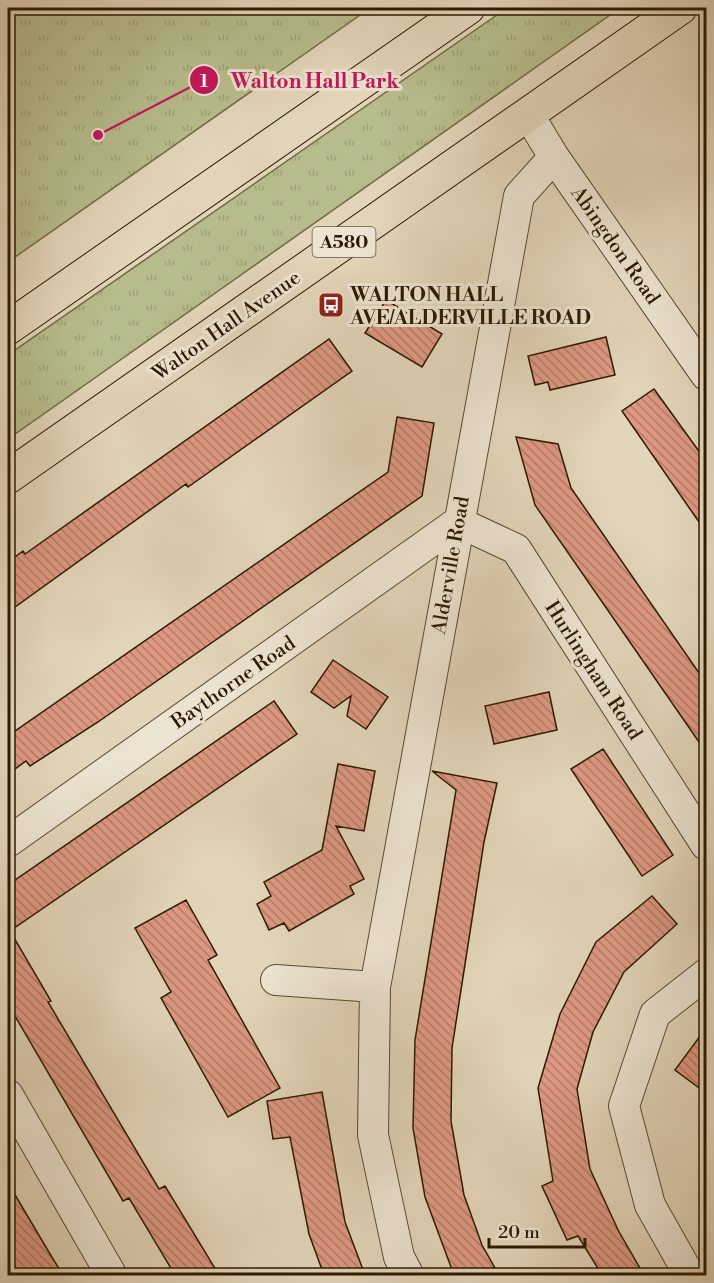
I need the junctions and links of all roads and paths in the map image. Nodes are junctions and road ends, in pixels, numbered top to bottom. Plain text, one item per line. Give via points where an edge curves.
1 (468, 8) edge
2 (680, 8) edge
3 (528, 114) junction
4 (554, 157) junction
5 (8, 328) edge
6 (706, 375) edge
7 (8, 477) edge
8 (458, 522) junction
9 (8, 842) edge
10 (706, 845) edge
11 (706, 974) edge
12 (276, 980) dead end
13 (375, 987) junction
14 (8, 1095) edge
15 (112, 1275) edge
16 (410, 1275) edge
17 (690, 1275) edge

1 - 5 highway
2 - 3 highway, Walton Hall Avenue / A580
3 - 4 street, Abingdon Road
3 - 7 highway, Walton Hall Avenue / A580
4 - 6 street, Abingdon Road
4 - 8 street, Alderville Road via 519,196
8 - 9 street, Baythorne Road
8 - 10 street, Hurlingham Road via 516,549
8 - 13 street, Alderville Road
11 - 17 street via 655,1014 624,1106 650,1205
12 - 13 street
13 - 16 street, Alderville Road via 373,1136 399,1257
14 - 15 street

